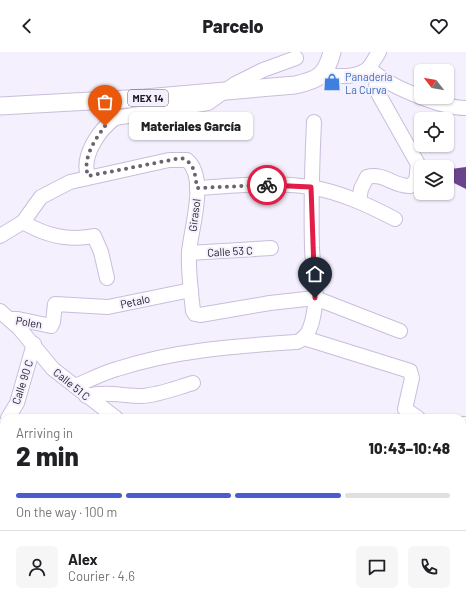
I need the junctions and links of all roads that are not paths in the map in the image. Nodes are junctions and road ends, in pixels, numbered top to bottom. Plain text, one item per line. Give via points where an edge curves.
1 (332, 52) edge
2 (379, 52) edge
3 (296, 58) dead end
4 (373, 72) junction
5 (322, 75) junction
6 (222, 92) junction
7 (0, 106) edge
8 (466, 108) edge
9 (314, 122) dead end
10 (88, 176) junction
11 (311, 187) junction
12 (197, 188) junction
13 (359, 201) junction
14 (395, 219) dead end
15 (23, 222) junction
16 (0, 236) edge
17 (271, 248) dead end
18 (189, 253) junction
19 (106, 278) dead end
20 (191, 290) junction
21 (315, 298) junction
22 (78, 307) joint
23 (5, 315) edge
24 (400, 331) dead end
25 (306, 336) junction
26 (34, 344) junction
27 (193, 383) dead end
28 (74, 386) junction
29 (86, 396) junction
30 (10, 414) edge
31 (111, 414) edge
32 (411, 414) edge
33 (245, 610) edge
34 (254, 610) edge

1 - 5 main road via 330,62
2 - 4 street
3 - 6 street via 263,70
4 - 5 street via 352,76
4 - 8 street via 418,97 454,108
4 - 13 street via 379,95 416,158 418,176 414,183 406,186 376,175 367,177
5 - 6 main road, MEX 14 via 295,85
6 - 7 main road, MEX 14
6 - 10 street via 208,103 115,118 105,126 88,155
9 - 11 street
10 - 12 street, Girasol via 181,158 191,164
10 - 15 street, Girasol via 41,197
11 - 12 street via 279,185
11 - 13 street
11 - 21 street
12 - 18 street, Girasol
13 - 14 street
15 - 16 street
15 - 19 street via 58,237 94,236 101,252
17 - 18 street, Calle 53 C
18 - 20 street, Girasol
20 - 21 street, Girasol via 193,311 200,315
20 - 22 street, Petalo via 108,307
21 - 24 street
21 - 25 street via 314,311
22 - 23 street, Polen via 55,304 51,326
23 - 26 street, Calle 51 C
25 - 28 street via 297,342 218,348 140,362
25 - 32 street via 408,370 412,378 406,409
26 - 28 street, Calle 51 C via 48,364
26 - 30 street, Calle 90 C via 17,403
27 - 29 street via 141,396 100,393
28 - 29 street, Calle 51 C
29 - 31 street, Calle 51 C
33 - 34 street

